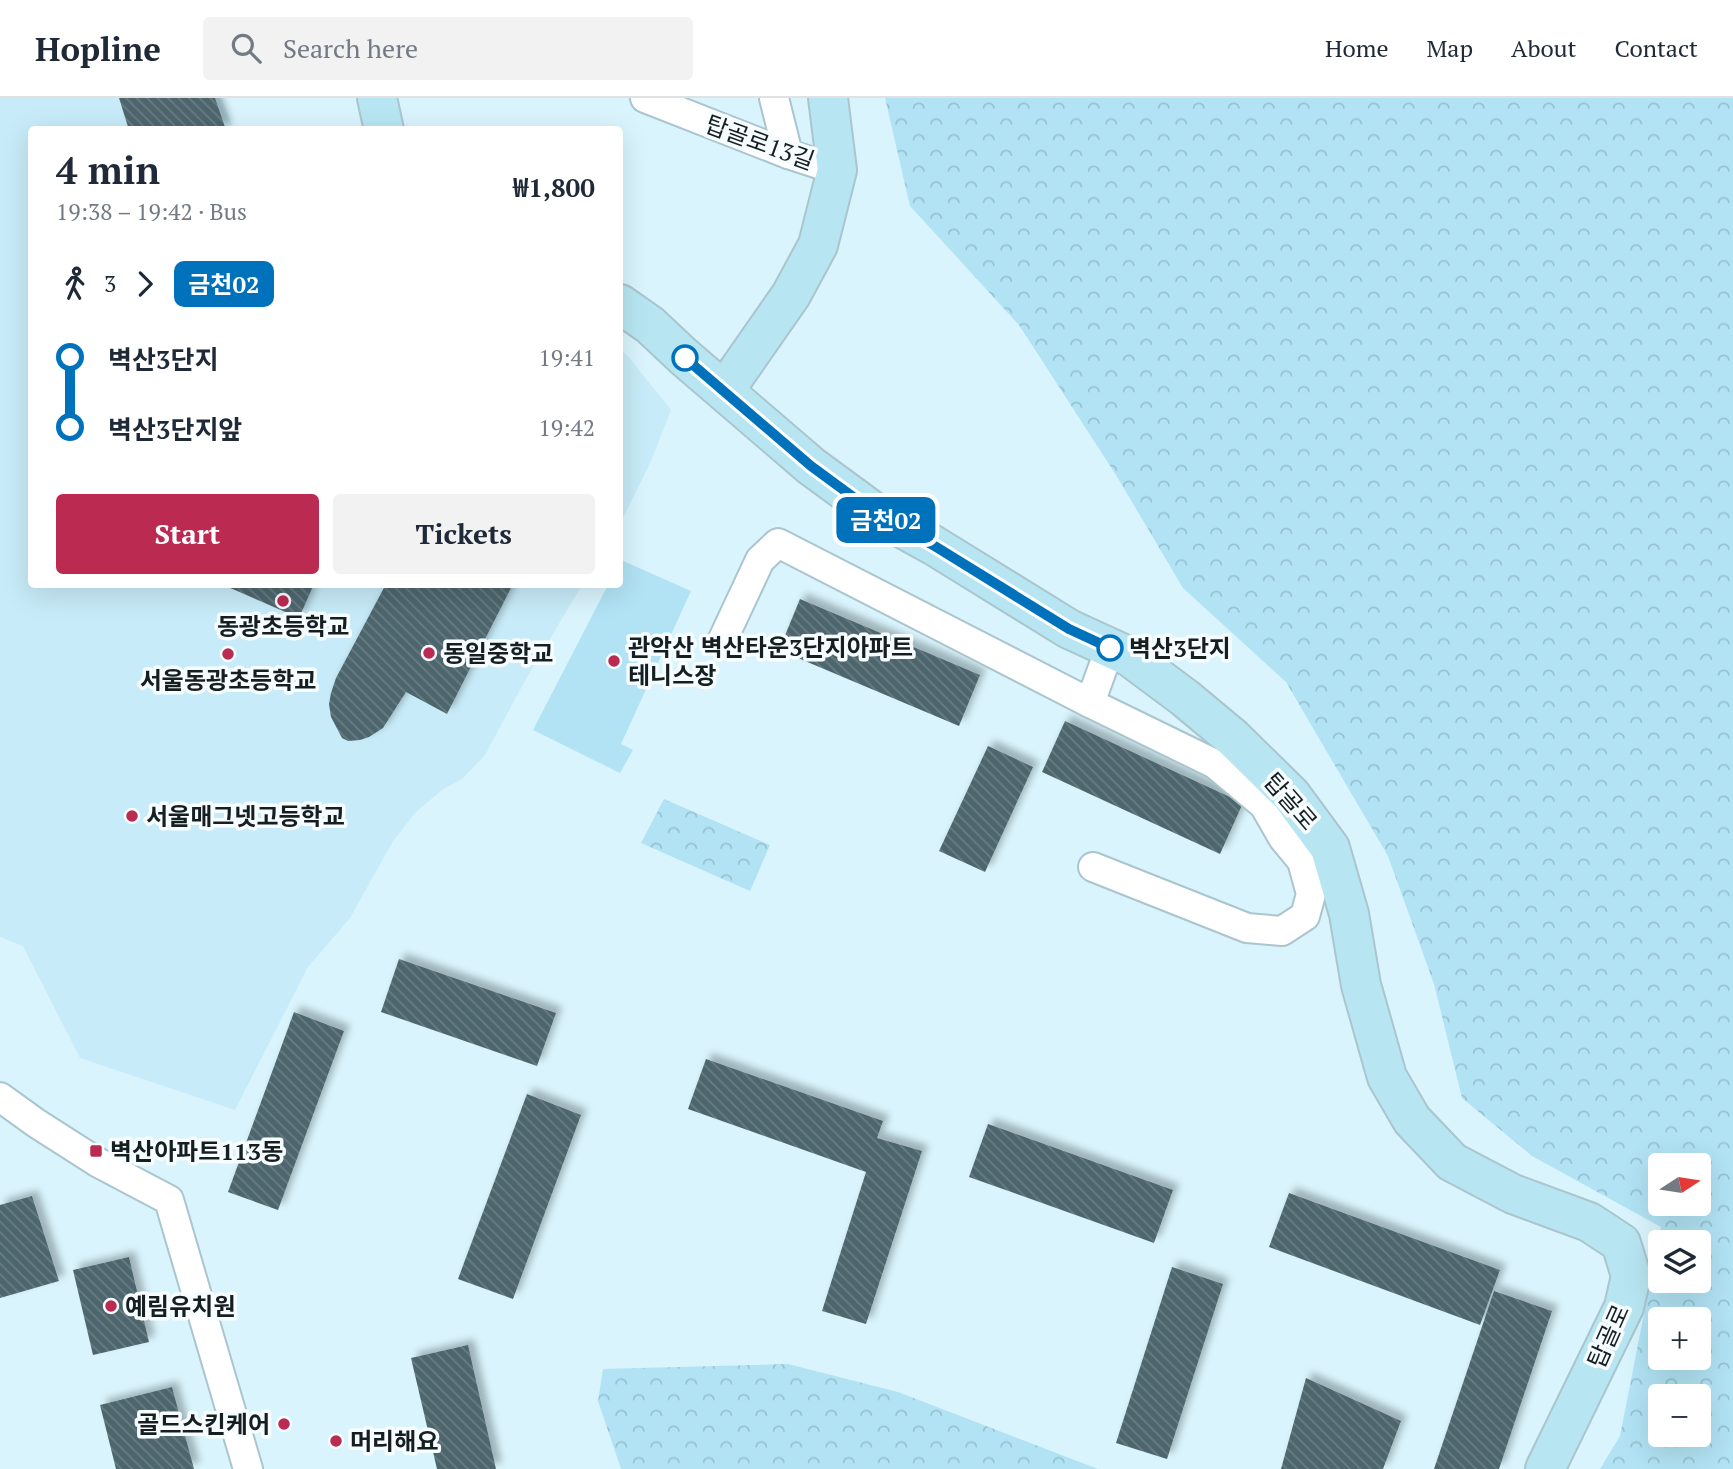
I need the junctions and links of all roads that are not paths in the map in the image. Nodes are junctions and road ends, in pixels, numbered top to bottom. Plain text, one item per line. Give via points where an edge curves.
1 (376, 98) edge
2 (645, 98) edge
3 (774, 98) edge
4 (828, 98) edge
5 (383, 126) edge
6 (788, 154) junction
7 (837, 170) junction
8 (623, 306) edge
9 (724, 391) junction
10 (723, 639) dead end
11 (1110, 648) junction
12 (1090, 703) junction
13 (1093, 867) dead end
14 (0, 1097) edge
15 (248, 1469) edge
16 (1545, 1469) edge

1 - 5 street
2 - 6 street, 탑골로13길
3 - 6 street
4 - 7 street
6 - 7 street, 탑골로13길
7 - 9 street via 818,245 791,295
8 - 9 street, 탑골로
9 - 11 street, 탑골로 via 811,466 875,513 1069,629
10 - 12 street via 760,560 778,542
11 - 12 street
11 - 16 street, 탑골로 via 1130,657 1233,738 1291,795 1330,848 1387,1077 1412,1120 1452,1162 1513,1194 1589,1222 1621,1243 1631,1276 1624,1307
12 - 13 street via 1215,764 1264,805 1302,861 1311,894 1305,916 1282,931 1247,928
14 - 15 street via 97,1162 170,1200

